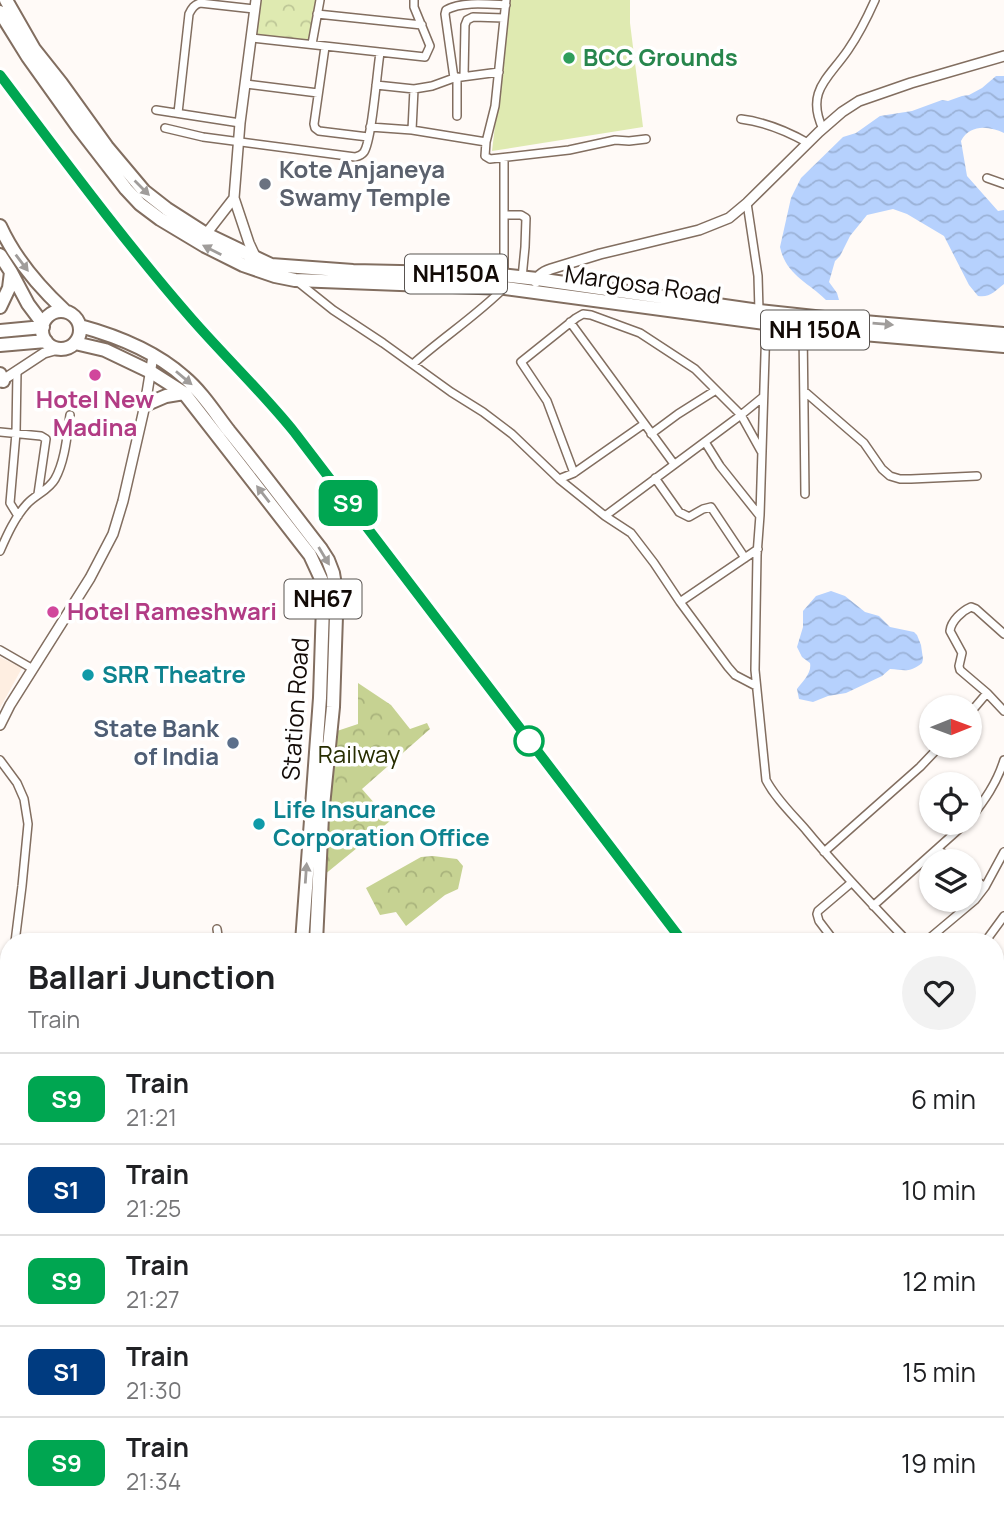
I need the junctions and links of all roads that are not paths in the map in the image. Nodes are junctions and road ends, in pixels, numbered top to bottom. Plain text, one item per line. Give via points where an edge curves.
1 (6, 0) edge
2 (320, 0) edge
3 (414, 0) edge
4 (875, 0) edge
5 (506, 3) edge
6 (255, 5) edge
7 (317, 13) junction
8 (5, 17) edge
9 (504, 19) junction
10 (422, 25) junction
11 (251, 38) junction
12 (312, 44) junction
13 (325, 47) junction
14 (380, 53) junction
15 (1004, 56) edge
16 (499, 72) junction
17 (459, 77) junction
18 (246, 84) junction
19 (376, 85) junction
20 (414, 89) junction
21 (318, 93) junction
22 (156, 110) dead end
23 (178, 113) junction
24 (457, 116) dead end
25 (741, 119) dead end
26 (240, 123) junction
27 (370, 127) junction
28 (164, 128) dead end
29 (823, 129) junction
30 (412, 131) junction
31 (368, 138) junction
32 (646, 139) dead end
33 (239, 141) junction
34 (486, 142) junction
35 (808, 143) junction
36 (504, 158) junction
37 (987, 178) dead end
38 (1004, 184) edge
39 (234, 198) junction
40 (747, 203) junction
41 (505, 215) junction
42 (0, 226) edge
43 (206, 234) junction
44 (0, 255) edge
45 (255, 264) junction
46 (11, 272) junction
47 (522, 278) junction
48 (295, 280) junction
49 (505, 282) junction
50 (536, 285) junction
51 (0, 307) edge
52 (65, 311) junction
53 (764, 315) junction
54 (570, 322) junction
55 (43, 326) junction
56 (80, 326) junction
57 (803, 328) junction
58 (1, 331) edge
59 (1004, 334) edge
60 (46, 341) junction
61 (75, 343) junction
62 (0, 345) edge
63 (1004, 346) edge
64 (58, 349) junction
65 (153, 356) junction
66 (413, 364) junction
67 (17, 371) junction
68 (151, 372) junction
69 (1, 379) edge
70 (716, 390) junction
71 (804, 391) junction
72 (184, 393) junction
73 (763, 397) junction
74 (145, 405) junction
75 (70, 415) dead end
76 (741, 415) junction
77 (644, 424) junction
78 (0, 432) edge
79 (16, 433) junction
80 (651, 433) junction
81 (705, 442) junction
82 (761, 452) junction
83 (674, 464) junction
84 (574, 473) junction
85 (977, 476) dead end
86 (655, 478) junction
87 (559, 479) junction
88 (38, 494) junction
89 (805, 494) dead end
90 (760, 515) junction
91 (18, 516) junction
92 (604, 516) junction
93 (758, 549) junction
94 (0, 551) edge
95 (745, 558) junction
96 (329, 586) junction
97 (680, 601) junction
98 (1004, 634) edge
99 (0, 650) edge
100 (33, 669) junction
101 (756, 686) junction
102 (987, 693) junction
103 (982, 699) edge
104 (1004, 710) edge
105 (0, 725) edge
106 (929, 758) edge
107 (0, 760) edge
108 (1004, 760) edge
109 (982, 804) edge
110 (953, 835) edge
111 (938, 849) edge
112 (824, 852) junction
113 (1004, 852) edge
114 (919, 866) edge
115 (851, 883) junction
116 (982, 885) edge
117 (985, 887) junction
118 (873, 906) junction
119 (1004, 916) edge
120 (217, 929) dead end
121 (16, 933) edge
122 (218, 933) edge
123 (303, 933) edge
124 (316, 933) edge
125 (828, 933) edge
126 (899, 933) edge
127 (936, 933) edge
128 (992, 933) edge

1 - 8 highway, NH150A
2 - 7 street
3 - 10 street
4 - 29 street via 816,98
5 - 9 street
5 - 17 street via 446,10
6 - 11 street
6 - 23 street via 200,3 191,9
7 - 10 street
7 - 12 street
8 -> 43 highway, NH150A via 130,176 155,201
45 -> 8 highway via 205,246 140,204 78,127
9 - 16 street
9 - 17 street via 467,20
10 - 14 street via 430,46 425,57
11 - 12 street
11 - 18 street
12 - 13 street
13 - 14 street
13 - 21 street
14 - 19 street
15 - 29 street via 859,101
16 - 17 street
16 - 34 street
17 - 20 street
17 - 24 street
18 - 21 street
18 - 26 street
19 - 20 street
19 - 27 street
20 - 30 street
21 - 31 street via 315,128
22 - 23 street
23 - 26 street
25 - 35 street via 757,121
26 - 33 street
27 - 30 street
27 - 31 street
28 - 33 street
29 - 35 street
30 - 34 street
31 - 33 street via 364,152 355,157
32 - 36 street
33 - 39 street
34 - 36 street via 487,158
35 - 40 street
36 - 41 street
37 - 38 street
39 - 43 street
39 - 45 street
40 - 50 street via 729,218 699,230 543,272
40 - 53 street
41 - 47 street via 526,218
41 - 49 street
42 -> 52 highway, NH67 via 20,262
43 - 45 highway, NH150A
44 - 46 highway
45 - 48 highway, Margosa Road via 275,276
45 - 49 highway, NH150A
46 - 51 highway
46 - 55 highway
47 - 49 highway, NH150A
47 - 50 highway, NH150A
48 - 49 highway, Margosa Road
48 - 66 street
49 - 50 highway, Margosa Road
49 - 66 street via 495,298
50 - 53 highway, NH150A
52 - 55 highway via 52,313
52 - 56 highway, NH67 via 75,316
53 - 57 highway, NH 150A
53 -> 59 highway, NH150A
53 - 73 street
54 - 70 street via 591,315 640,333 695,369
54 - 77 street
54 - 84 street via 521,362 547,401
55 - 58 highway
55 - 60 highway
56 - 61 highway
56 - 65 highway, Station Road / NH67 via 108,333
57 - 63 highway, NH 150A
57 - 71 street
60 - 62 highway
60 - 64 highway
61 - 64 highway
61 - 68 highway, Station Road / NH67 via 105,350
64 - 67 street
65 - 68 street
65 -> 96 highway, Station Road / NH67 via 193,386 321,549 328,560
66 - 87 street via 512,434
67 - 69 street
67 - 79 street
68 - 72 highway, Station Road / NH67
68 - 74 street
70 - 76 street
70 - 80 street
71 - 85 street via 864,443 890,475 911,480
71 - 89 street
72 - 74 highway
96 -> 72 highway, Station Road / NH67
73 - 76 street
73 - 82 street
74 - 100 street via 113,534
75 - 88 street via 55,479
76 - 81 street
76 - 82 street
77 - 80 street
77 - 84 street
78 - 79 street
79 - 88 street via 47,439
79 - 91 street via 10,503
80 - 83 street
81 - 83 street
81 - 90 street
82 - 90 street
83 - 86 street
84 - 87 street
86 - 92 street
86 - 95 street via 683,515 689,517 711,507
87 - 92 street
88 - 91 street
90 - 93 street
91 - 94 street
92 - 97 street via 631,533
93 - 95 street
93 - 101 street
95 - 97 street
123 -> 96 highway, Station Road / NH67
96 - 124 highway, Station Road / NH67 via 336,616 334,688
97 - 101 street via 735,675
98 - 102 street via 971,607 950,627 962,653 960,670
99 - 100 street
100 - 105 street
101 - 112 street via 766,780
102 - 103 street
102 - 104 street
106 - 112 street
107 - 121 street via 17,783 28,824
108 - 109 street
110 - 111 street
112 - 115 street
113 - 117 street
114 - 118 street
115 - 118 street
115 - 125 street via 818,911
116 - 117 street
117 - 127 street
118 - 126 street
119 - 128 street
120 - 122 street

